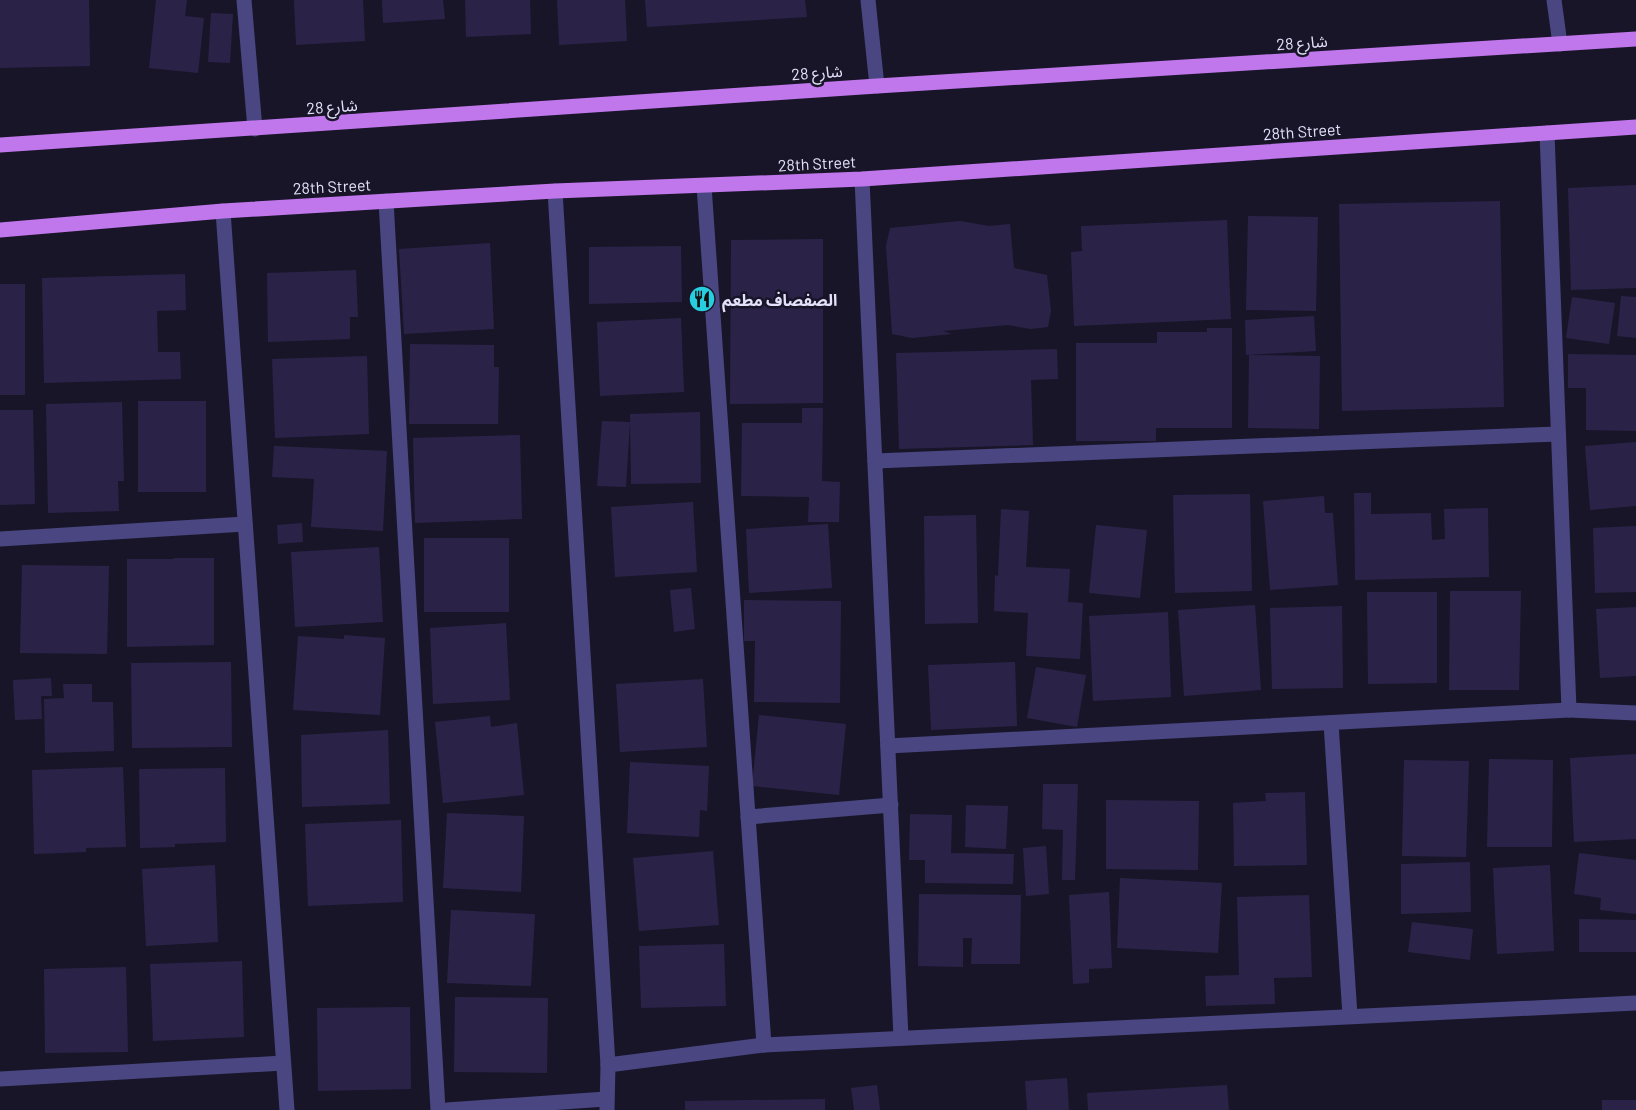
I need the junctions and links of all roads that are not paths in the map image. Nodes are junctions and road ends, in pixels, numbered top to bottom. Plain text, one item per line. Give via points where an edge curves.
1 (244, 0) edge
2 (868, 0) edge
3 (1554, 0) edge
4 (1636, 38) edge
5 (1560, 44) junction
6 (877, 86) junction
7 (1636, 127) edge
8 (255, 129) junction
9 (1548, 133) junction
10 (0, 145) edge
11 (862, 179) junction
12 (704, 186) junction
13 (555, 191) junction
14 (386, 201) junction
15 (224, 211) junction
16 (0, 230) edge
17 (1558, 434) junction
18 (875, 461) junction
19 (245, 524) junction
20 (0, 539) edge
21 (1569, 710) junction
22 (1636, 713) edge
23 (1331, 723) junction
24 (888, 746) junction
25 (891, 805) junction
26 (748, 817) junction
27 (1636, 1003) edge
28 (1350, 1017) junction
29 (901, 1038) junction
30 (764, 1045) junction
31 (284, 1063) junction
32 (608, 1065) junction
33 (0, 1079) edge
34 (606, 1104) edge
35 (287, 1110) edge
36 (438, 1110) edge
37 (447, 1110) edge

1 - 8 street
2 - 6 street
3 - 5 street
4 - 5 main road, شارع 28
5 - 6 main road, شارع 28
6 - 8 main road, شارع 28
7 - 9 main road, 28th Street
8 - 10 main road, شارع 28
9 - 11 main road, 28th Street
9 - 17 street
11 - 12 main road, 28th Street
11 - 18 street
12 - 13 main road, 28th Street
12 - 26 street
13 - 14 main road, 28th Street
13 - 32 street
14 - 15 main road, 28th Street
14 - 36 street
15 - 16 main road, 28th Street
15 - 19 street
17 - 18 street
17 - 21 street
18 - 24 street
19 - 20 street
19 - 31 street
21 - 22 street
21 - 23 street
23 - 24 street
23 - 28 street
24 - 25 street
25 - 26 street
25 - 29 street
26 - 30 street
27 - 28 street
28 - 29 street
29 - 30 street
30 - 32 street
31 - 33 street
31 - 35 street
32 - 34 street
34 - 37 street

